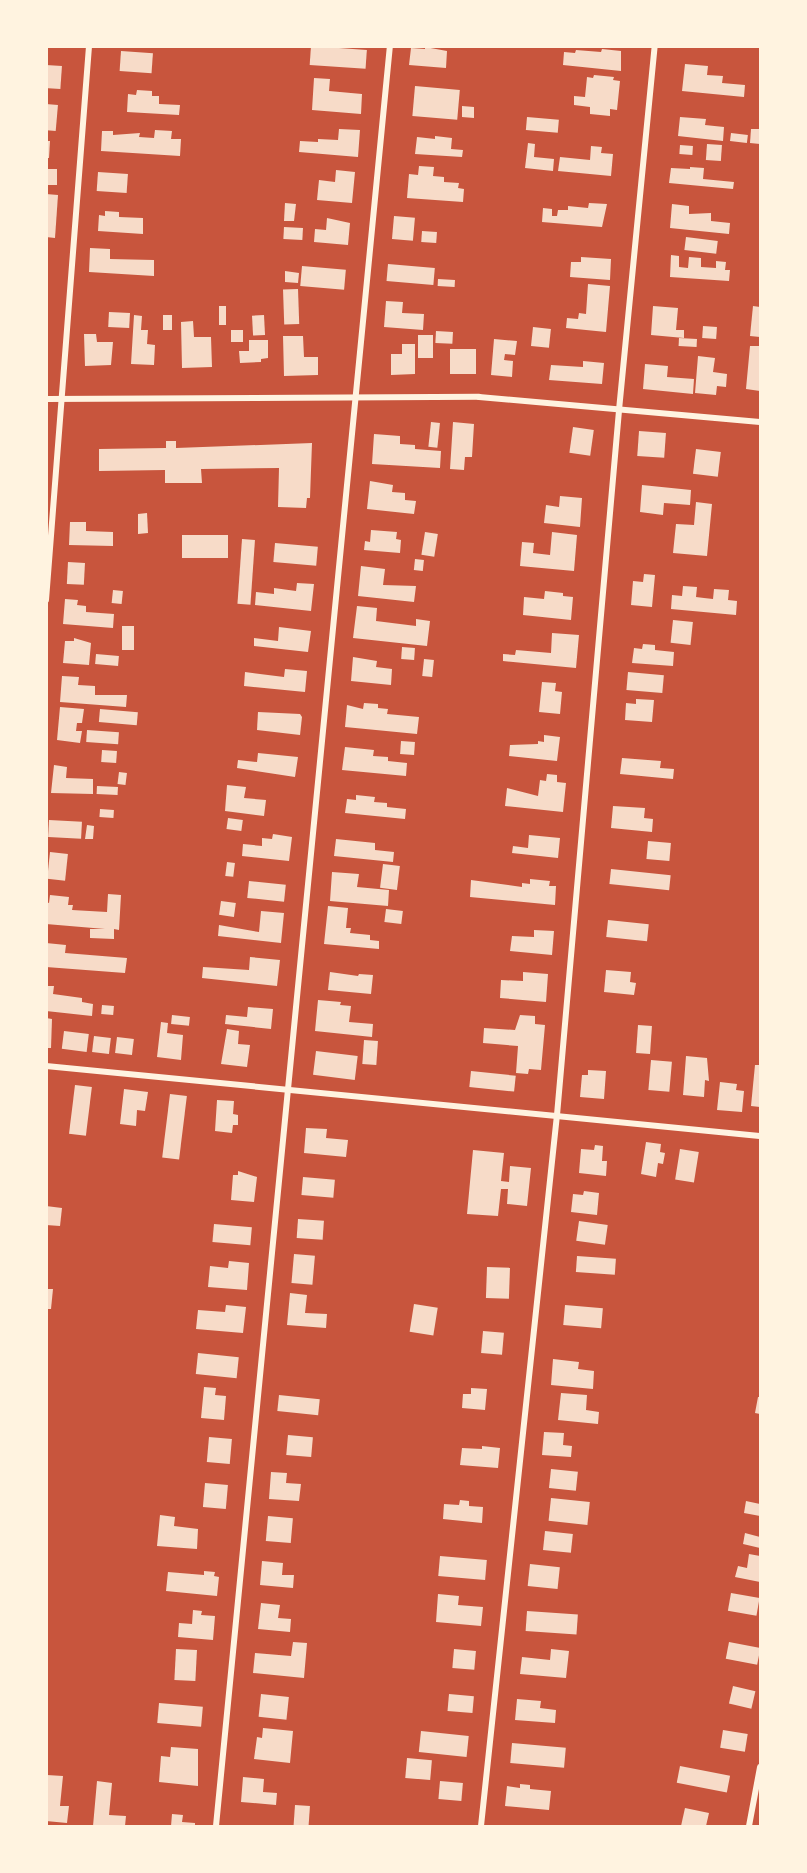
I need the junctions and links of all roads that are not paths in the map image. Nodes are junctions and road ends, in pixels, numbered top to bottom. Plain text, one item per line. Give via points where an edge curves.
1 (89, 46) edge
2 (390, 46) edge
3 (655, 46) edge
4 (358, 396) junction
5 (46, 399) edge
6 (62, 399) junction
7 (619, 410) junction
8 (760, 422) edge
9 (46, 600) edge
10 (46, 1066) edge
11 (288, 1091) junction
12 (557, 1115) junction
13 (760, 1136) edge
14 (760, 1767) edge
15 (216, 1827) edge
16 (481, 1827) edge
17 (749, 1827) edge

1 - 6 street
2 - 4 street
3 - 7 street
4 - 6 street
4 - 7 street via 479,397
4 - 11 street
5 - 6 street
6 - 9 street
7 - 8 street
7 - 12 street
10 - 11 street
11 - 12 street
11 - 15 street
12 - 13 street
12 - 16 street
14 - 17 street

